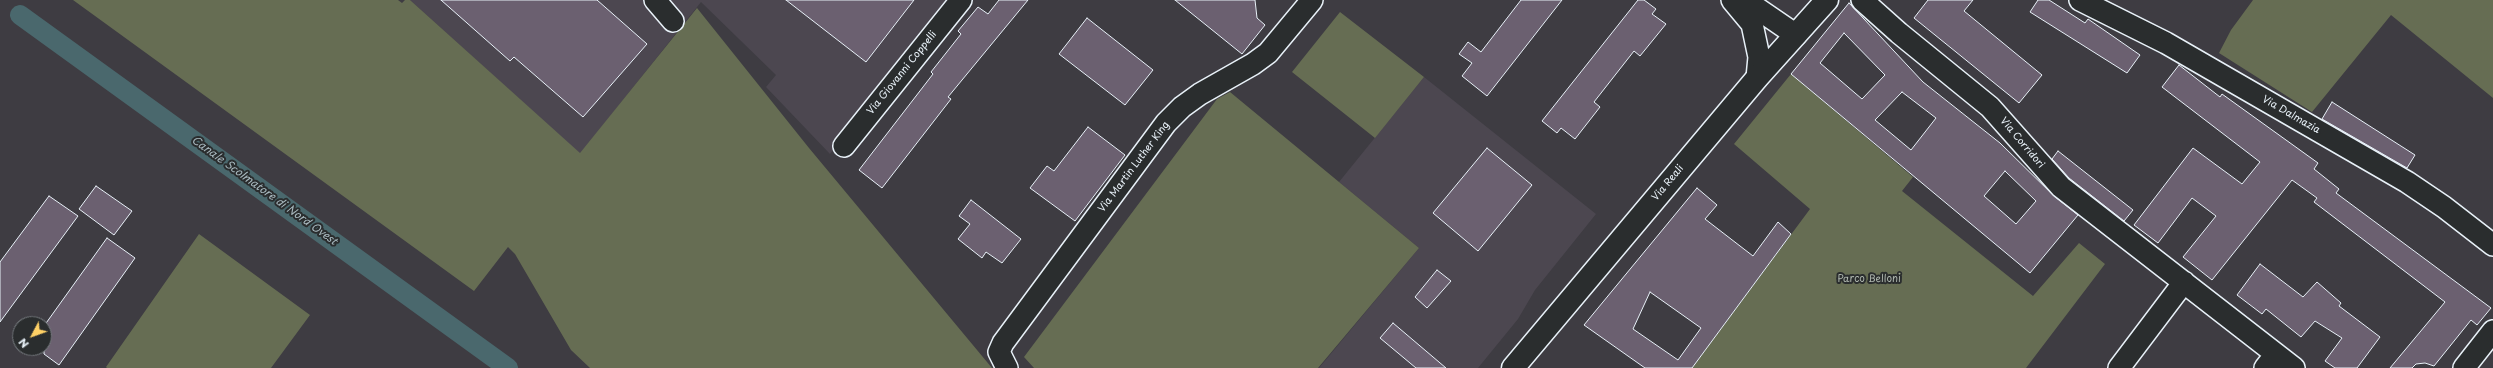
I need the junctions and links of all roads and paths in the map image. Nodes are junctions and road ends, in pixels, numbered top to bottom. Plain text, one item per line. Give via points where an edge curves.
1 (654, 0) edge
2 (961, 0) edge
3 (1312, 0) edge
4 (1732, 0) edge
5 (1745, 0) edge
6 (1827, 0) edge
7 (1862, 0) edge
8 (2080, 0) edge
9 (673, 21) dead end
10 (1796, 35) junction
11 (1757, 78) junction
12 (844, 146) dead end
13 (2493, 245) edge
14 (2184, 282) junction
15 (2493, 332) edge
16 (2270, 361) edge
17 (1007, 368) edge
18 (1513, 368) edge
19 (2119, 368) edge
20 (2294, 368) edge
21 (2464, 368) edge

1 - 9 street
2 - 12 street, Via Giovanni Coppelli
3 - 17 street, Via Martin Luther King via 1268,53 1200,94 1166,123 1002,342 1000,352
4 - 11 street via 1752,24 1759,57
5 - 10 street
6 - 10 main road, Via Reali
7 - 14 street, Via Corridori via 1990,107 2061,187
8 - 13 street, Via Dalmazia via 2166,43 2407,182
10 - 11 main road, Via Reali
11 - 18 main road, Via Reali
14 - 16 street, Via Corridori
14 - 19 street
15 - 21 street
16 - 20 street, Via Corridori

